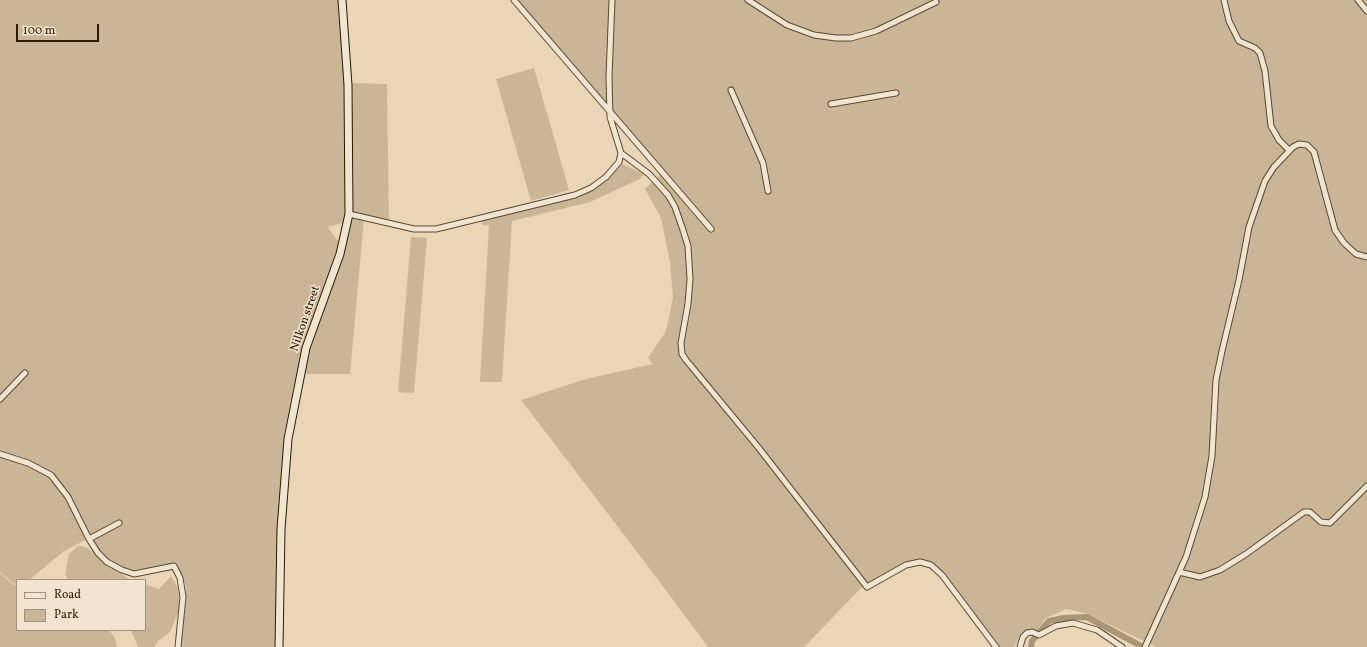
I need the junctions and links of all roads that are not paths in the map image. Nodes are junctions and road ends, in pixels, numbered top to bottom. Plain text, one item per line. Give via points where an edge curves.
1 (342, 0) edge
2 (514, 0) edge
3 (612, 0) edge
4 (748, 0) edge
5 (1224, 0) edge
6 (1358, 0) edge
7 (937, 1) edge
8 (1367, 11) edge
9 (731, 90) dead end
10 (896, 93) dead end
11 (831, 104) dead end
12 (610, 112) junction
13 (1288, 150) junction
14 (621, 154) junction
15 (768, 191) dead end
16 (349, 214) junction
17 (711, 229) dead end
18 (1367, 257) edge
19 (26, 373) dead end
20 (0, 399) edge
21 (0, 454) edge
22 (1367, 486) edge
23 (119, 523) dead end
24 (88, 539) junction
25 (1179, 572) junction
26 (1146, 646) edge
27 (178, 647) edge
28 (279, 647) edge
29 (996, 647) edge
30 (1020, 647) edge
31 (1122, 647) edge

1 - 16 street, Nilkon street via 348,85
2 - 12 street
3 - 12 street
4 - 7 street via 787,25 814,35 836,38 851,38 876,31
5 - 13 street via 1229,21 1239,41 1260,53 1265,71 1271,126
6 - 8 street
9 - 15 street via 762,162
10 - 11 street
12 - 14 street
12 - 17 street
13 - 18 street via 1299,144 1312,149 1335,230 1356,254
13 - 25 street via 1262,186 1249,227 1240,280 1216,380 1209,479 1200,517
14 - 16 street via 619,162 611,172 602,181 583,192 454,226 431,230 418,229
14 - 29 street via 650,174 668,195 683,230 688,246 690,279 681,343 682,354 686,360 754,442 867,587 906,565 920,562 931,565 942,575
16 - 28 street, Nilkon street via 340,254 306,348 288,439 281,529
19 - 20 street
21 - 24 street via 28,463 51,475 68,497
22 - 25 street via 1330,523 1321,522 1310,512 1304,512 1215,573 1200,577
23 - 24 street
24 - 27 street via 104,559 122,570 140,574 174,566 180,578 183,597
25 - 26 street
30 - 31 street via 1024,635 1032,632 1038,634 1056,626 1073,623 1097,630

